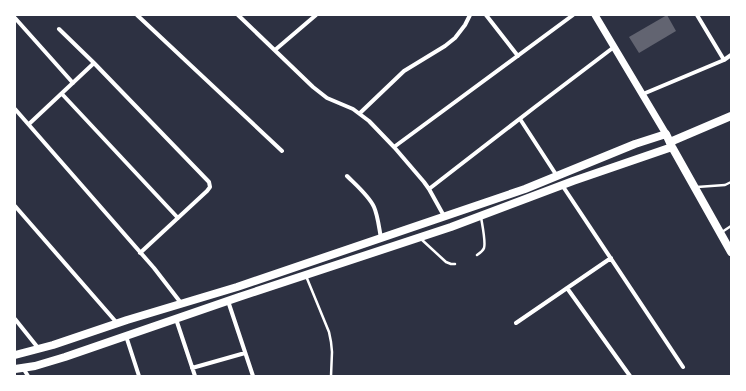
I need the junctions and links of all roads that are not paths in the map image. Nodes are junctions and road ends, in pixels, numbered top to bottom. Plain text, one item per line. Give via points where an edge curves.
1 (137, 15) edge
2 (238, 15) edge
3 (316, 15) edge
4 (470, 15) edge
5 (486, 15) edge
6 (573, 15) edge
7 (595, 15) edge
8 (697, 15) edge
9 (15, 18) edge
10 (59, 29) dead end
11 (614, 47) junction
12 (275, 50) junction
13 (731, 55) edge
14 (518, 56) junction
15 (724, 60) junction
16 (94, 63) junction
17 (73, 83) junction
18 (62, 94) junction
19 (642, 94) junction
20 (15, 109) edge
21 (360, 113) junction
22 (731, 116) edge
23 (520, 119) junction
24 (29, 124) junction
25 (666, 134) junction
26 (671, 145) junction
27 (394, 147) junction
28 (282, 151) dead end
29 (347, 176) dead end
30 (557, 176) junction
31 (731, 182) edge
32 (562, 185) junction
33 (694, 188) junction
34 (429, 189) junction
35 (15, 206) edge
36 (444, 216) junction
37 (480, 216) junction
38 (178, 218) junction
39 (731, 226) edge
40 (720, 234) junction
41 (419, 237) junction
42 (381, 238) junction
43 (731, 252) edge
44 (140, 253) junction
45 (477, 255) dead end
46 (611, 258) junction
47 (455, 264) dead end
48 (306, 275) junction
49 (567, 288) junction
50 (228, 301) junction
51 (181, 303) junction
52 (15, 319) edge
53 (176, 319) junction
54 (117, 323) junction
55 (516, 323) dead end
56 (126, 336) junction
57 (39, 349) junction
58 (245, 353) junction
59 (15, 355) edge
60 (683, 367) dead end
61 (19, 368) edge
62 (192, 368) junction
63 (28, 376) edge
64 (139, 376) edge
65 (195, 376) edge
66 (253, 376) edge
67 (331, 376) edge
68 (630, 376) edge

1 - 28 street
2 - 12 street
3 - 12 street
4 - 21 street via 455,38 404,71
5 - 14 street
6 - 14 street
7 - 11 street
8 - 15 street
9 - 17 street
10 - 16 street
11 - 19 street
11 - 23 street
12 - 21 street via 327,98
13 - 15 street
14 - 27 street
15 - 19 street
16 - 17 street
16 - 38 street via 209,182 207,192
17 - 18 street
18 - 24 street
18 - 38 street
19 - 25 street
20 - 24 street
21 - 27 street
22 - 26 main road
23 - 30 street
23 - 34 street
24 - 44 street
25 - 26 main road
25 - 30 main road
26 - 32 main road
26 - 33 main road
27 - 34 street
29 - 42 street via 374,207
30 - 36 main road
31 - 33 lane
32 - 37 main road
32 - 46 street
33 - 40 main road
34 - 36 street
35 - 54 street
36 - 42 main road
37 - 41 main road
37 - 45 lane via 484,248
38 - 44 street
39 - 40 lane
40 - 43 main road
41 - 47 lane via 446,262
41 - 48 main road
42 - 51 main road via 237,287
44 - 51 street
46 - 49 street
46 - 60 street
48 - 50 main road
48 - 67 lane via 329,332 332,352
49 - 55 street
49 - 68 street
50 - 53 main road
50 - 58 street
51 - 54 main road
52 - 57 street
53 - 56 main road
53 - 62 street
54 - 57 main road
56 - 61 main road via 35,366
56 - 64 street
57 - 59 main road
58 - 62 street
58 - 66 street
61 - 63 street
62 - 65 street

